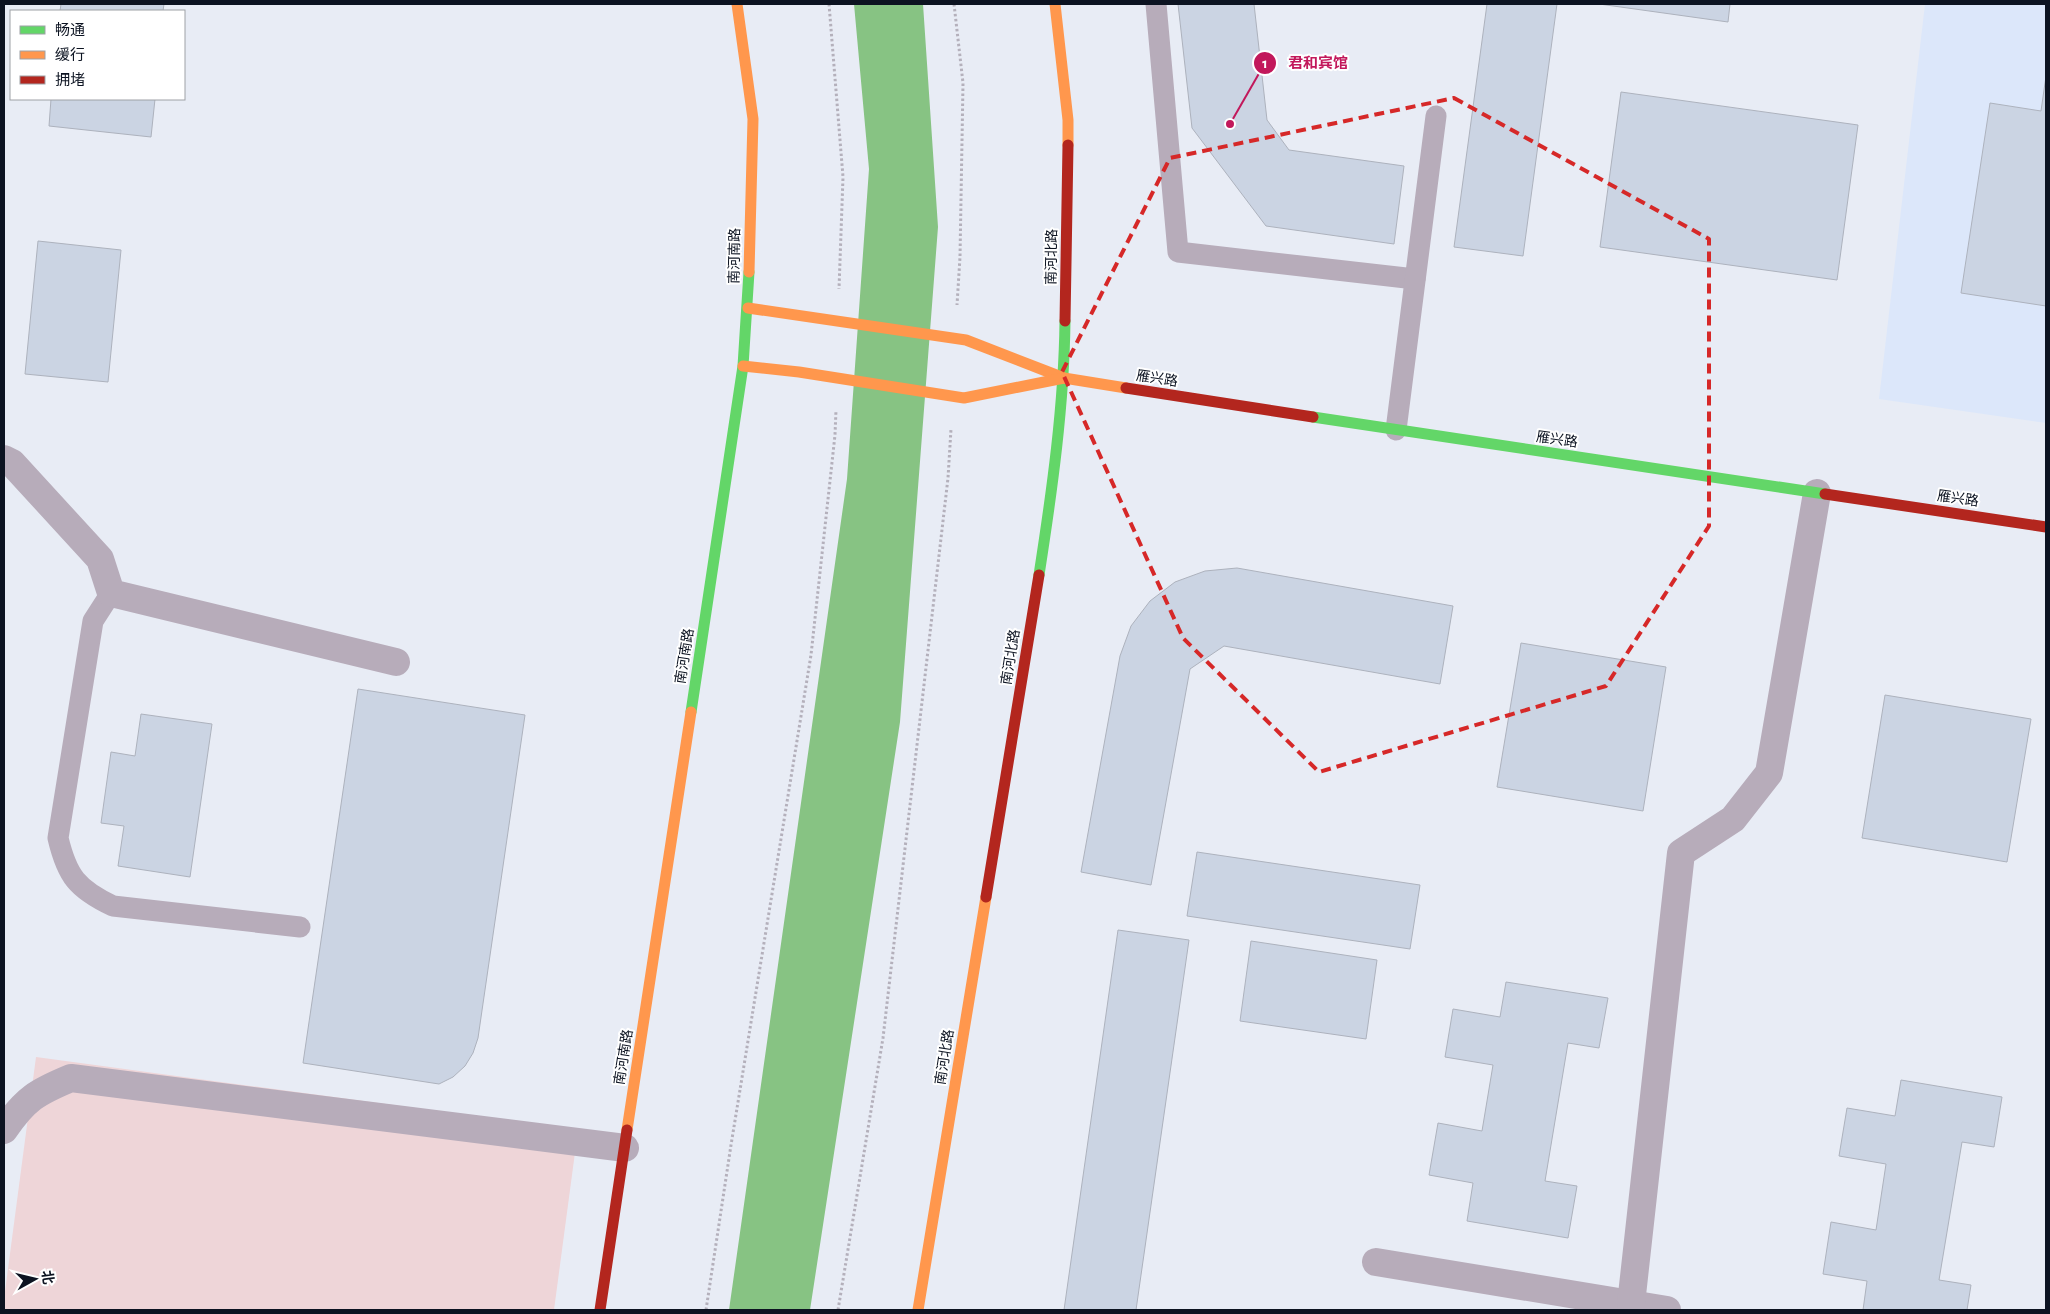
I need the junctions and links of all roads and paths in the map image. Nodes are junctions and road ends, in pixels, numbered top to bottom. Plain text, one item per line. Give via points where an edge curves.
1 (737, 4) edge
2 (829, 4) edge
3 (954, 4) edge
4 (1055, 4) edge
5 (1156, 4) edge
6 (1436, 116) dead end
7 (1415, 279) junction
8 (839, 296) dead end
9 (957, 305) dead end
10 (748, 308) junction
11 (743, 366) junction
12 (1064, 378) junction
13 (836, 405) dead end
14 (951, 421) dead end
15 (1396, 430) junction
16 (4, 459) edge
17 (1817, 493) junction
18 (2046, 526) edge
19 (111, 593) junction
20 (396, 662) dead end
21 (300, 927) dead end
22 (4, 1130) edge
23 (625, 1148) junction
24 (1376, 1262) dead end
25 (1631, 1304) junction
26 (600, 1310) edge
27 (706, 1310) edge
28 (838, 1310) edge
29 (918, 1310) edge
30 (1667, 1310) edge

1 - 10 street, 南河南路 via 753,119
2 - 8 path via 843,177
3 - 9 path via 963,82
4 - 12 street, 南河北路 via 1068,120
5 - 7 lane via 1178,252
6 - 7 lane
7 - 15 lane
10 - 11 street, 南河南路
10 - 12 street via 966,340
11 - 12 street via 964,398
11 - 23 street, 南河南路
12 - 15 street, 雁兴路
12 - 29 street, 南河北路 via 1048,518
13 - 27 path via 811,655
14 - 28 path via 948,478 883,1038
15 - 17 street, 雁兴路
16 - 19 street via 12,463 100,559
17 - 18 street, 雁兴路
17 - 25 street via 1769,774 1733,819 1681,853
19 - 20 street
19 - 21 lane via 93,621 58,838 63,860 75,880 92,896 112,906
22 - 23 street via 18,1110 42,1090 71,1078
23 - 26 street, 南河南路
24 - 25 street
25 - 30 street

